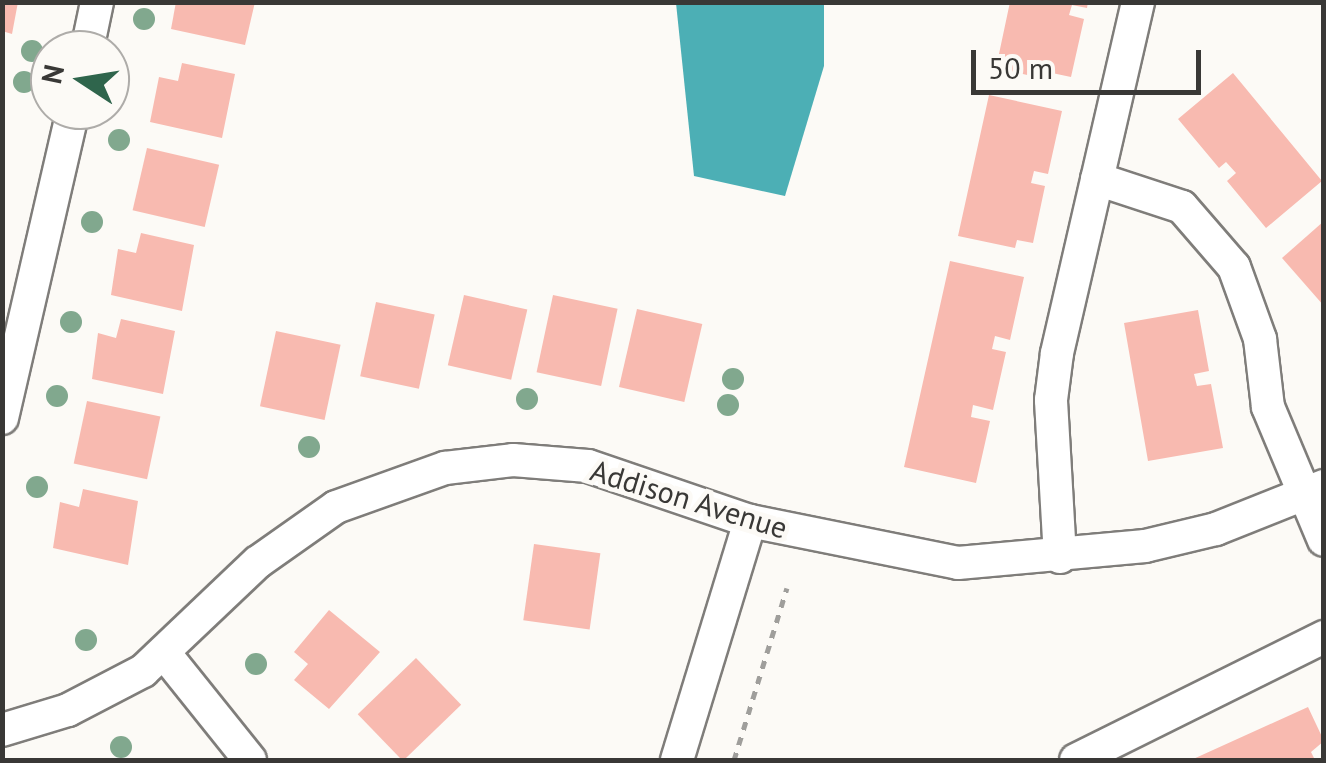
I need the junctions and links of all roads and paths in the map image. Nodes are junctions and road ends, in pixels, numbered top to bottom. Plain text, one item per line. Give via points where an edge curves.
1 (98, 2) edge
2 (1138, 2) edge
3 (91, 30) edge
4 (68, 130) edge
5 (1097, 179) junction
6 (2, 418) edge
7 (1313, 492) edge
8 (750, 520) junction
9 (1324, 540) edge
10 (1060, 557) junction
11 (787, 588) dead end
12 (1324, 637) edge
13 (165, 654) junction
14 (2, 730) edge
15 (250, 760) edge
16 (678, 760) edge
17 (734, 760) edge
18 (1076, 760) edge

1 - 3 street
2 - 5 street
4 - 6 street
5 - 7 street via 1182,207 1234,268 1260,339 1268,407
5 - 10 street via 1051,400
7 - 9 street
7 - 10 street, Addison Avenue via 1216,529
8 - 10 street, Addison Avenue via 912,557
8 - 13 street, Addison Avenue via 588,466 513,460 445,468 373,490 306,525 258,562
8 - 16 street
11 - 17 path
12 - 18 street
13 - 14 street, Addison Avenue via 94,699
13 - 15 street

